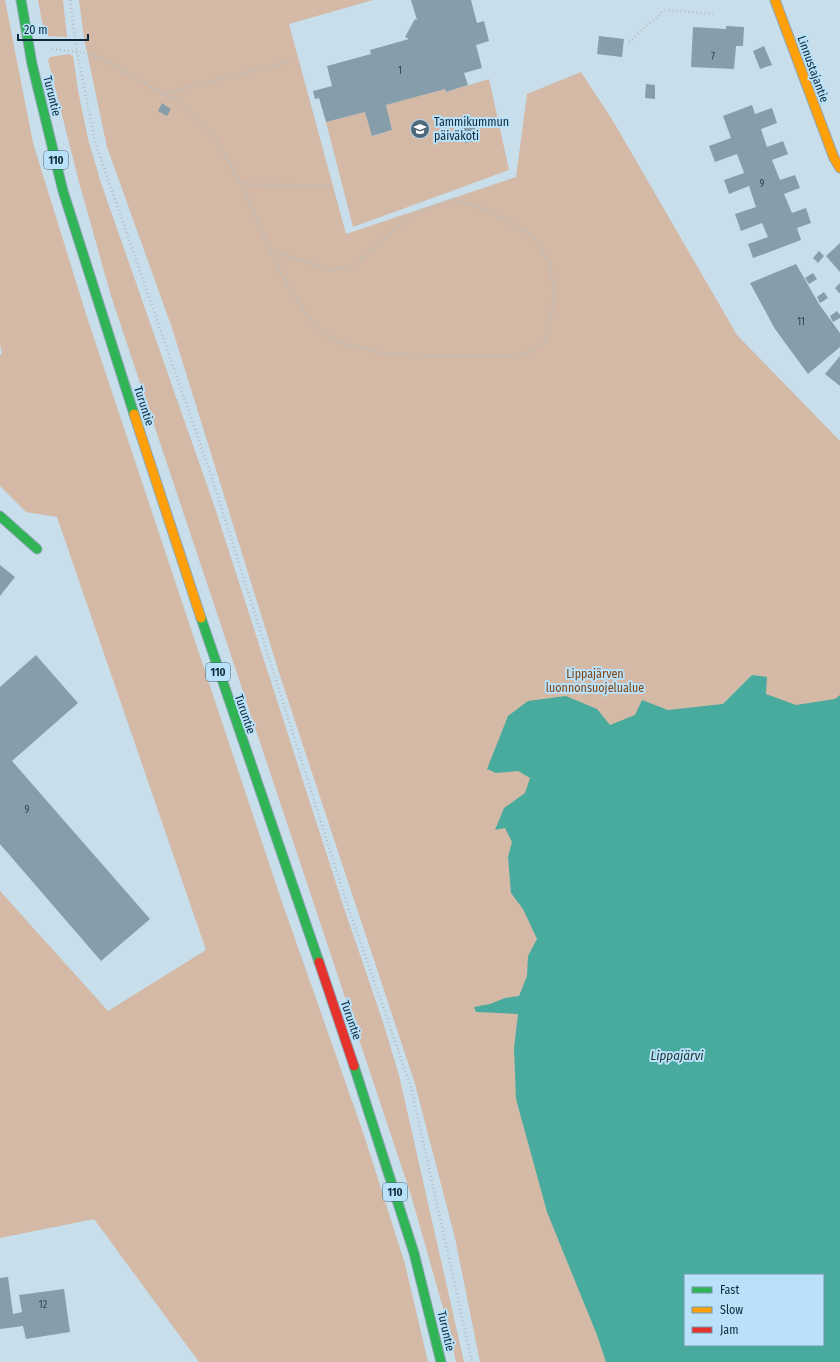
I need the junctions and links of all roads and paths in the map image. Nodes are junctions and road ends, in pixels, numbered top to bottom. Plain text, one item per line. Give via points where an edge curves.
1 (21, 0) edge
2 (70, 0) edge
3 (775, 0) edge
4 (713, 14) dead end
5 (629, 42) dead end
6 (29, 46) junction
7 (76, 52) junction
8 (289, 61) dead end
9 (164, 94) junction
10 (840, 168) edge
11 (241, 184) junction
12 (330, 186) dead end
13 (271, 251) junction
14 (0, 516) edge
15 (37, 549) dead end
16 (441, 1362) edge
17 (472, 1362) edge

1 - 6 main road, Turuntie / 110
2 - 7 path
3 - 10 main road, Linnustajantie
4 - 5 path via 663,11
6 - 7 path
6 - 16 main road, Turuntie / 110 via 63,191 102,318 215,662 378,1139 414,1254
7 - 9 path via 88,53 103,59
7 - 17 path via 95,142 211,475 346,901 411,1087
8 - 9 path
9 - 11 path via 181,104 215,138
11 - 12 path
11 - 13 path
13 - 13 path via 288,287 314,326 340,343 386,354 452,356 525,355 544,342 552,313 554,291 550,265 538,242 488,210 452,199 414,214 353,266 332,270
14 - 15 main road

